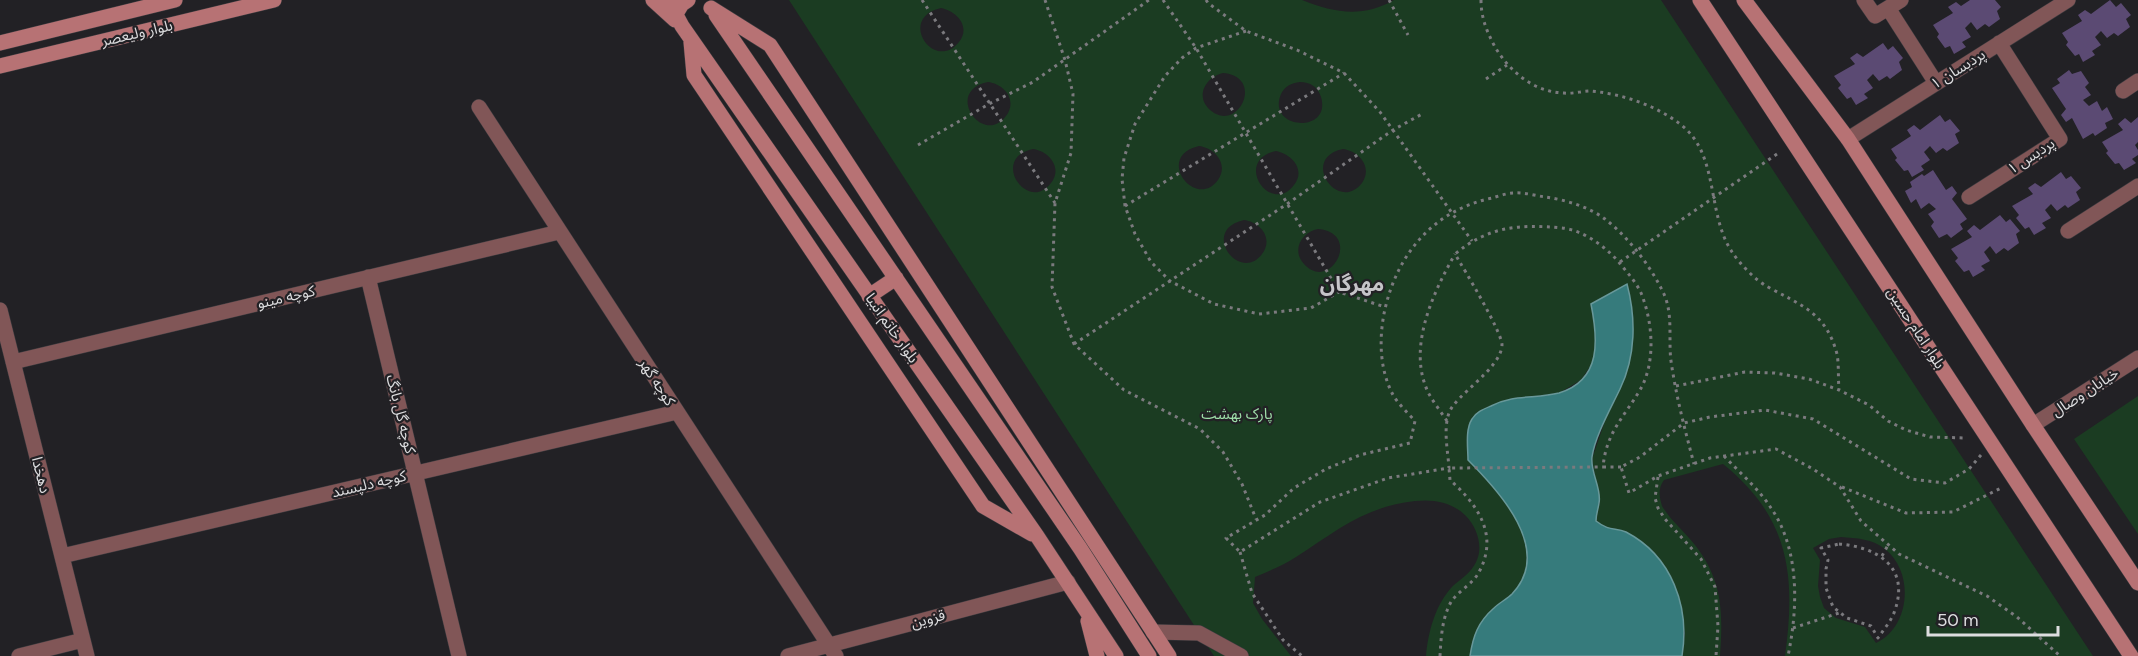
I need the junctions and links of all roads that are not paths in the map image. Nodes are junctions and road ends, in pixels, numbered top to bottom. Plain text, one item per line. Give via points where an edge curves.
1 (175, 0) edge
2 (274, 0) edge
3 (653, 0) edge
4 (668, 0) edge
5 (688, 0) edge
6 (1700, 0) edge
7 (1744, 0) edge
8 (1864, 0) edge
9 (2062, 1) edge
10 (709, 4) edge
11 (1894, 4) edge
12 (683, 26) junction
13 (1999, 43) junction
14 (0, 44) edge
15 (0, 66) edge
16 (2138, 81) edge
17 (1936, 83) junction
18 (2123, 91) dead end
19 (479, 107) dead end
20 (1848, 139) junction
21 (2138, 186) edge
22 (1969, 196) dead end
23 (2068, 231) dead end
24 (560, 232) junction
25 (368, 277) junction
26 (896, 279) junction
27 (869, 296) junction
28 (0, 310) edge
29 (2138, 358) edge
30 (13, 362) junction
31 (677, 412) junction
32 (2033, 425) junction
33 (415, 473) junction
34 (1037, 536) junction
35 (62, 556) junction
36 (1068, 582) junction
37 (2138, 583) edge
38 (1084, 607) junction
39 (1153, 632) junction
40 (83, 640) junction
41 (832, 651) edge
42 (19, 656) edge
43 (87, 656) edge
44 (459, 656) edge
45 (788, 656) edge
46 (1097, 656) edge
47 (1116, 656) edge
48 (1149, 656) edge
49 (1169, 656) edge
50 (1241, 656) edge
51 (2131, 656) edge

1 - 14 main road, بلوار ولیعصر
2 - 15 main road, بلوار ولیعصر
3 - 12 main road
4 - 12 main road, بلوار خاتم انبیا
5 - 12 main road via 682,4
6 - 51 main road, بلوار امام حسین
7 - 20 main road
8 - 11 street via 1875,16
9 - 13 street, پردیسان ۱
10 - 26 main road, بلوار خاتم انبیا
10 - 39 main road via 770,45
11 - 17 street
12 - 27 main road, بلوار خاتم انبیا
12 - 34 main road via 694,75 983,506
13 - 17 street, پردیسان ۱
13 - 22 street, پردیس ۱ via 2060,139
16 - 18 street
17 - 20 street, پردیسان ۱
19 - 24 street, کوچه گهر
20 - 32 main road
21 - 23 street
24 - 25 street, کوچه مینو
24 - 31 street, کوچه گهر
25 - 30 street, کوچه مینو
25 - 33 street, کوچه گل بانگ
26 - 27 main road
26 - 48 main road, بلوار خاتم انبیا
27 - 34 main road, بلوار خاتم انبیا
28 - 30 street, دهخدا
29 - 32 street, خیابان وصال
30 - 35 street, دهخدا
31 - 33 street, کوچه دلپسند
31 - 41 street, کوچه گهر
32 - 37 main road
33 - 35 street, کوچه دلپسند
33 - 44 street, کوچه گل بانگ
34 - 36 main road, بلوار خاتم انبیا
35 - 40 street, دهخدا
36 - 38 main road, بلوار خاتم انبیا
36 - 41 street, قزوین
38 - 46 main road
38 - 47 main road, بلوار خاتم انبیا
39 - 49 main road
39 - 50 street via 1199,633
40 - 42 street
40 - 43 street, دهخدا
41 - 45 street, قزوین

